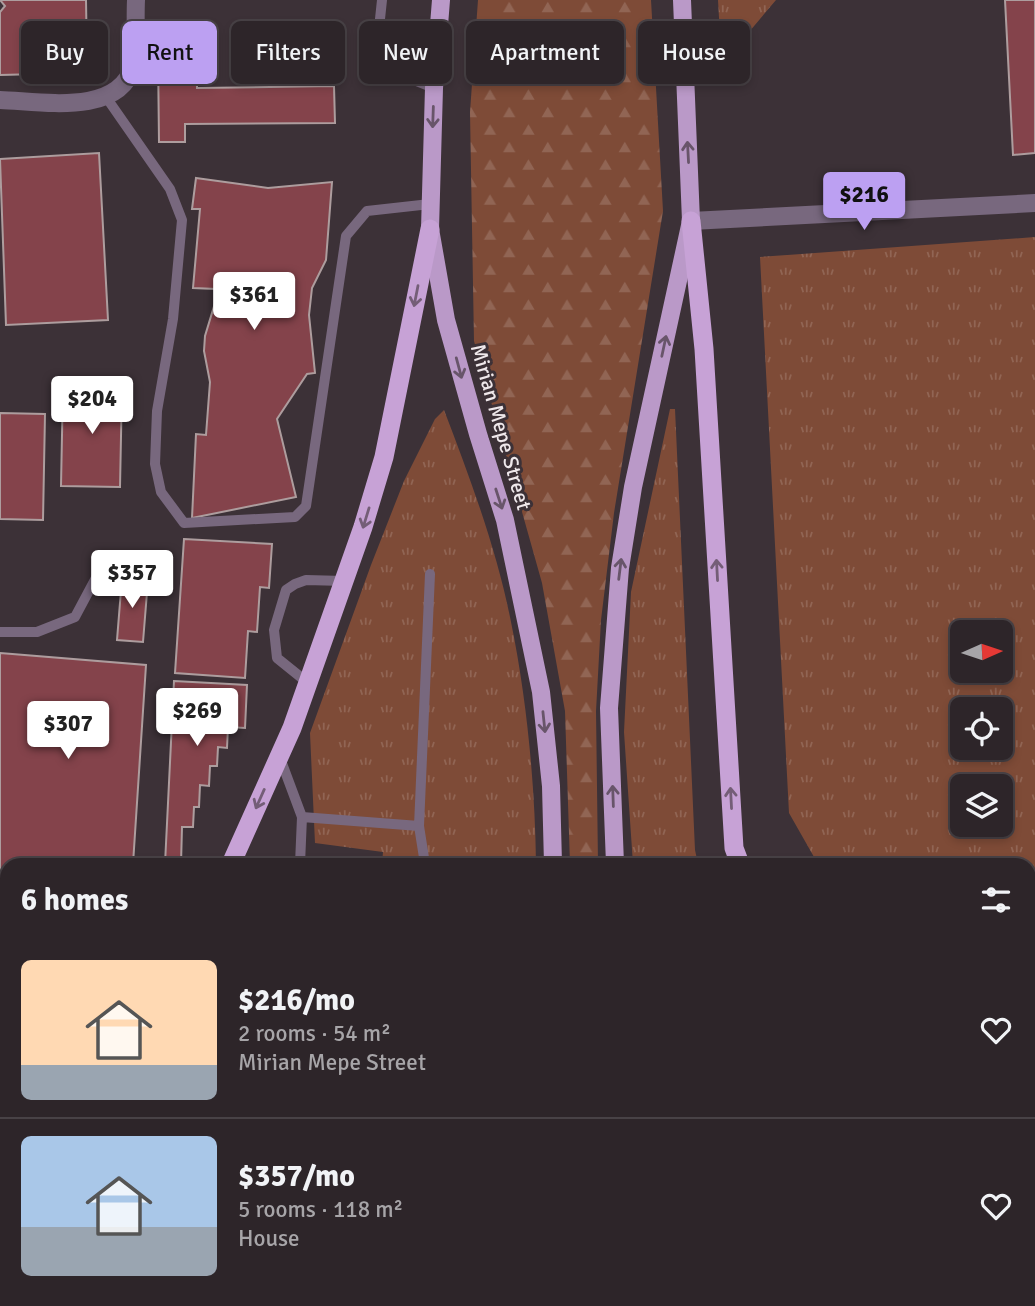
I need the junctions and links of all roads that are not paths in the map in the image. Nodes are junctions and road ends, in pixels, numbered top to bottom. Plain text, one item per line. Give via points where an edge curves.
1 (136, 0) edge
2 (382, 0) edge
3 (441, 0) edge
4 (681, 0) edge
5 (434, 88) junction
6 (106, 97) junction
7 (0, 100) edge
8 (1035, 203) edge
9 (430, 204) junction
10 (691, 221) junction
11 (429, 229) junction
12 (99, 572) dead end
13 (430, 574) dead end
14 (344, 582) junction
15 (0, 632) edge
16 (308, 682) junction
17 (279, 756) junction
18 (302, 817) junction
19 (419, 826) junction
20 (234, 858) edge
21 (300, 858) edge
22 (424, 858) edge
23 (553, 858) edge
24 (615, 858) edge
25 (738, 858) edge

1 - 6 street via 132,67 118,90
2 - 5 lane via 376,57 382,67
3 - 5 main road, Mirian Mepe Street
10 -> 4 main road
5 -> 9 main road, Mirian Mepe Street
6 - 7 street via 85,103
6 - 9 lane via 170,189 182,220 173,319 157,411 155,464 161,492 184,523 295,517 306,506 346,236 367,211
8 - 10 street
9 - 11 main road, Mirian Mepe Street
24 -> 10 main road via 609,708 620,568 633,487
25 -> 10 highway via 704,349
11 -> 14 highway via 384,457
11 -> 23 main road, Mirian Mepe Street via 446,320 505,520 541,692
12 - 15 lane via 75,617 37,632
13 - 19 lane
14 - 16 highway
14 - 16 lane via 306,580 286,590 274,630 277,658
16 - 17 highway
17 - 18 lane
17 -> 20 highway
18 - 19 lane
18 - 21 lane
19 - 22 lane

